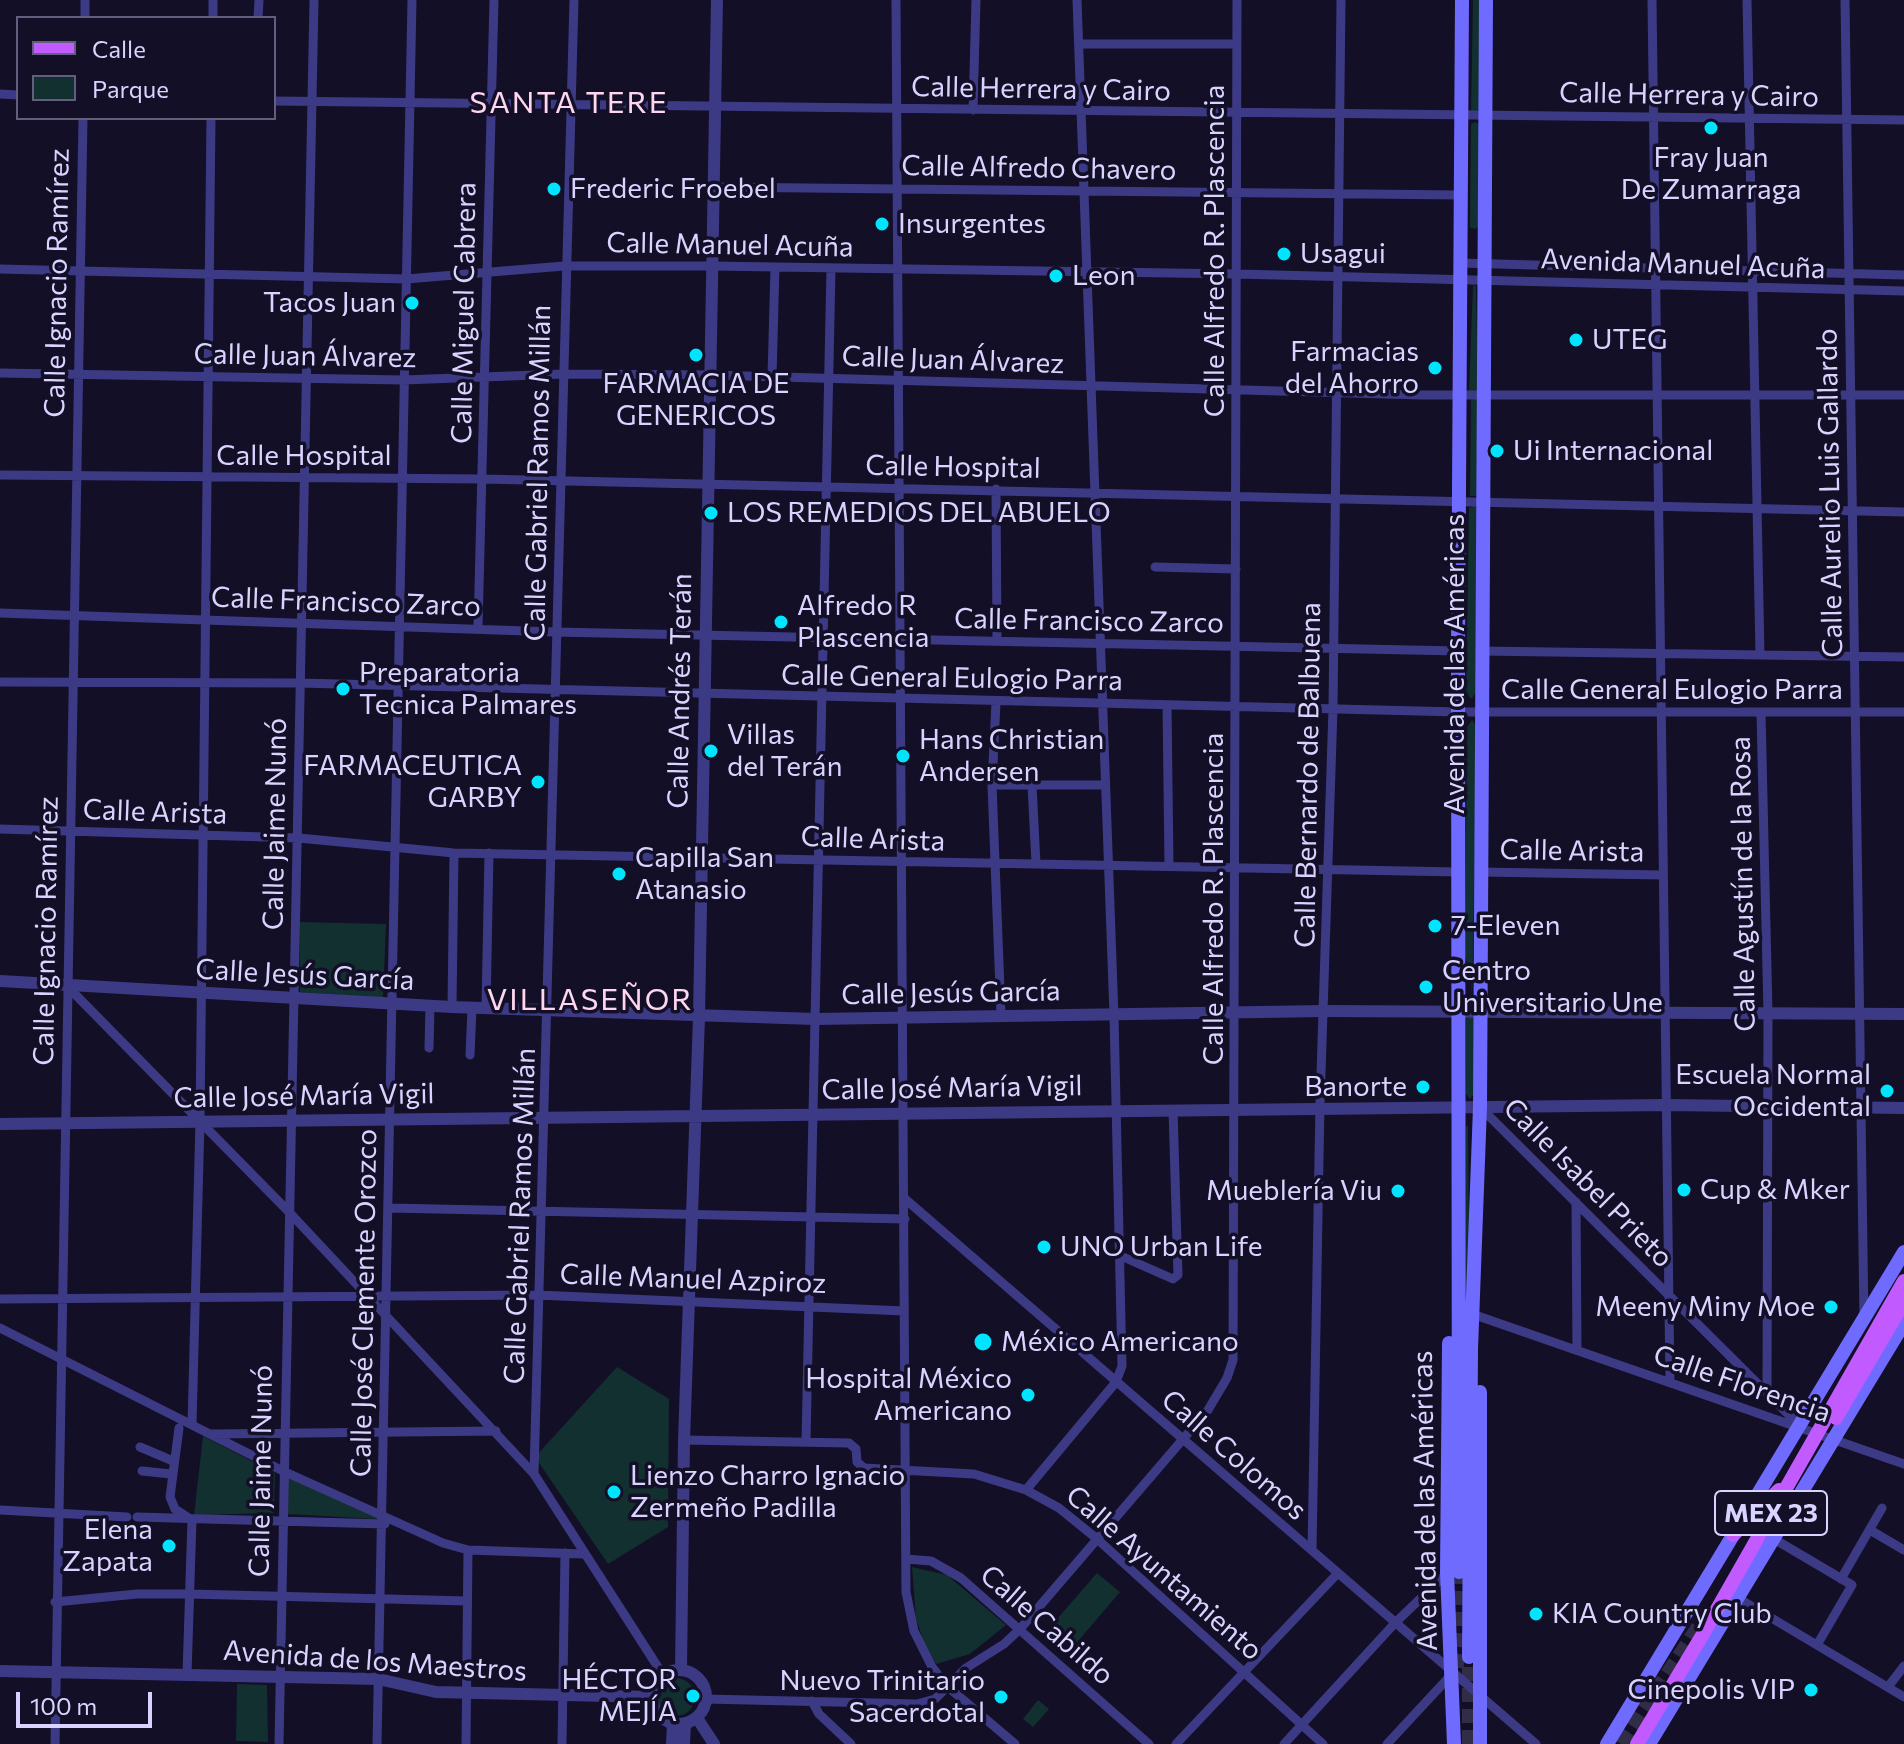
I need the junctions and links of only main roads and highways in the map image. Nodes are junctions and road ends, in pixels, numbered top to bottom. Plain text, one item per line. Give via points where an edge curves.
1 (1462, 0) edge
2 (1486, 0) edge
3 (1904, 1252) edge
4 (1904, 1281) edge
5 (1904, 1302) edge
6 (1475, 1322) junction
7 (1904, 1323) edge
8 (1836, 1418) dead end
9 (1791, 1478) junction
10 (1733, 1535) junction
11 (1469, 1657) tunnel mouth
12 (1454, 1744) edge
13 (1480, 1744) edge
14 (1607, 1744) edge
15 (1637, 1744) edge
16 (1649, 1744) edge

1 - 12 main road, Avenida de las Américas via 1459,1107 1457,1260 1451,1274
2 - 6 main road, Avenida de las Américas
3 - 10 main road
4 - 9 main road, MEX 23
5 - 8 main road
6 - 11 main road, Avenida de las Américas
6 - 13 main road, Avenida de las Américas via 1481,1423
7 - 16 main road
9 - 10 main road
9 - 15 main road, MEX 23
10 - 14 main road

